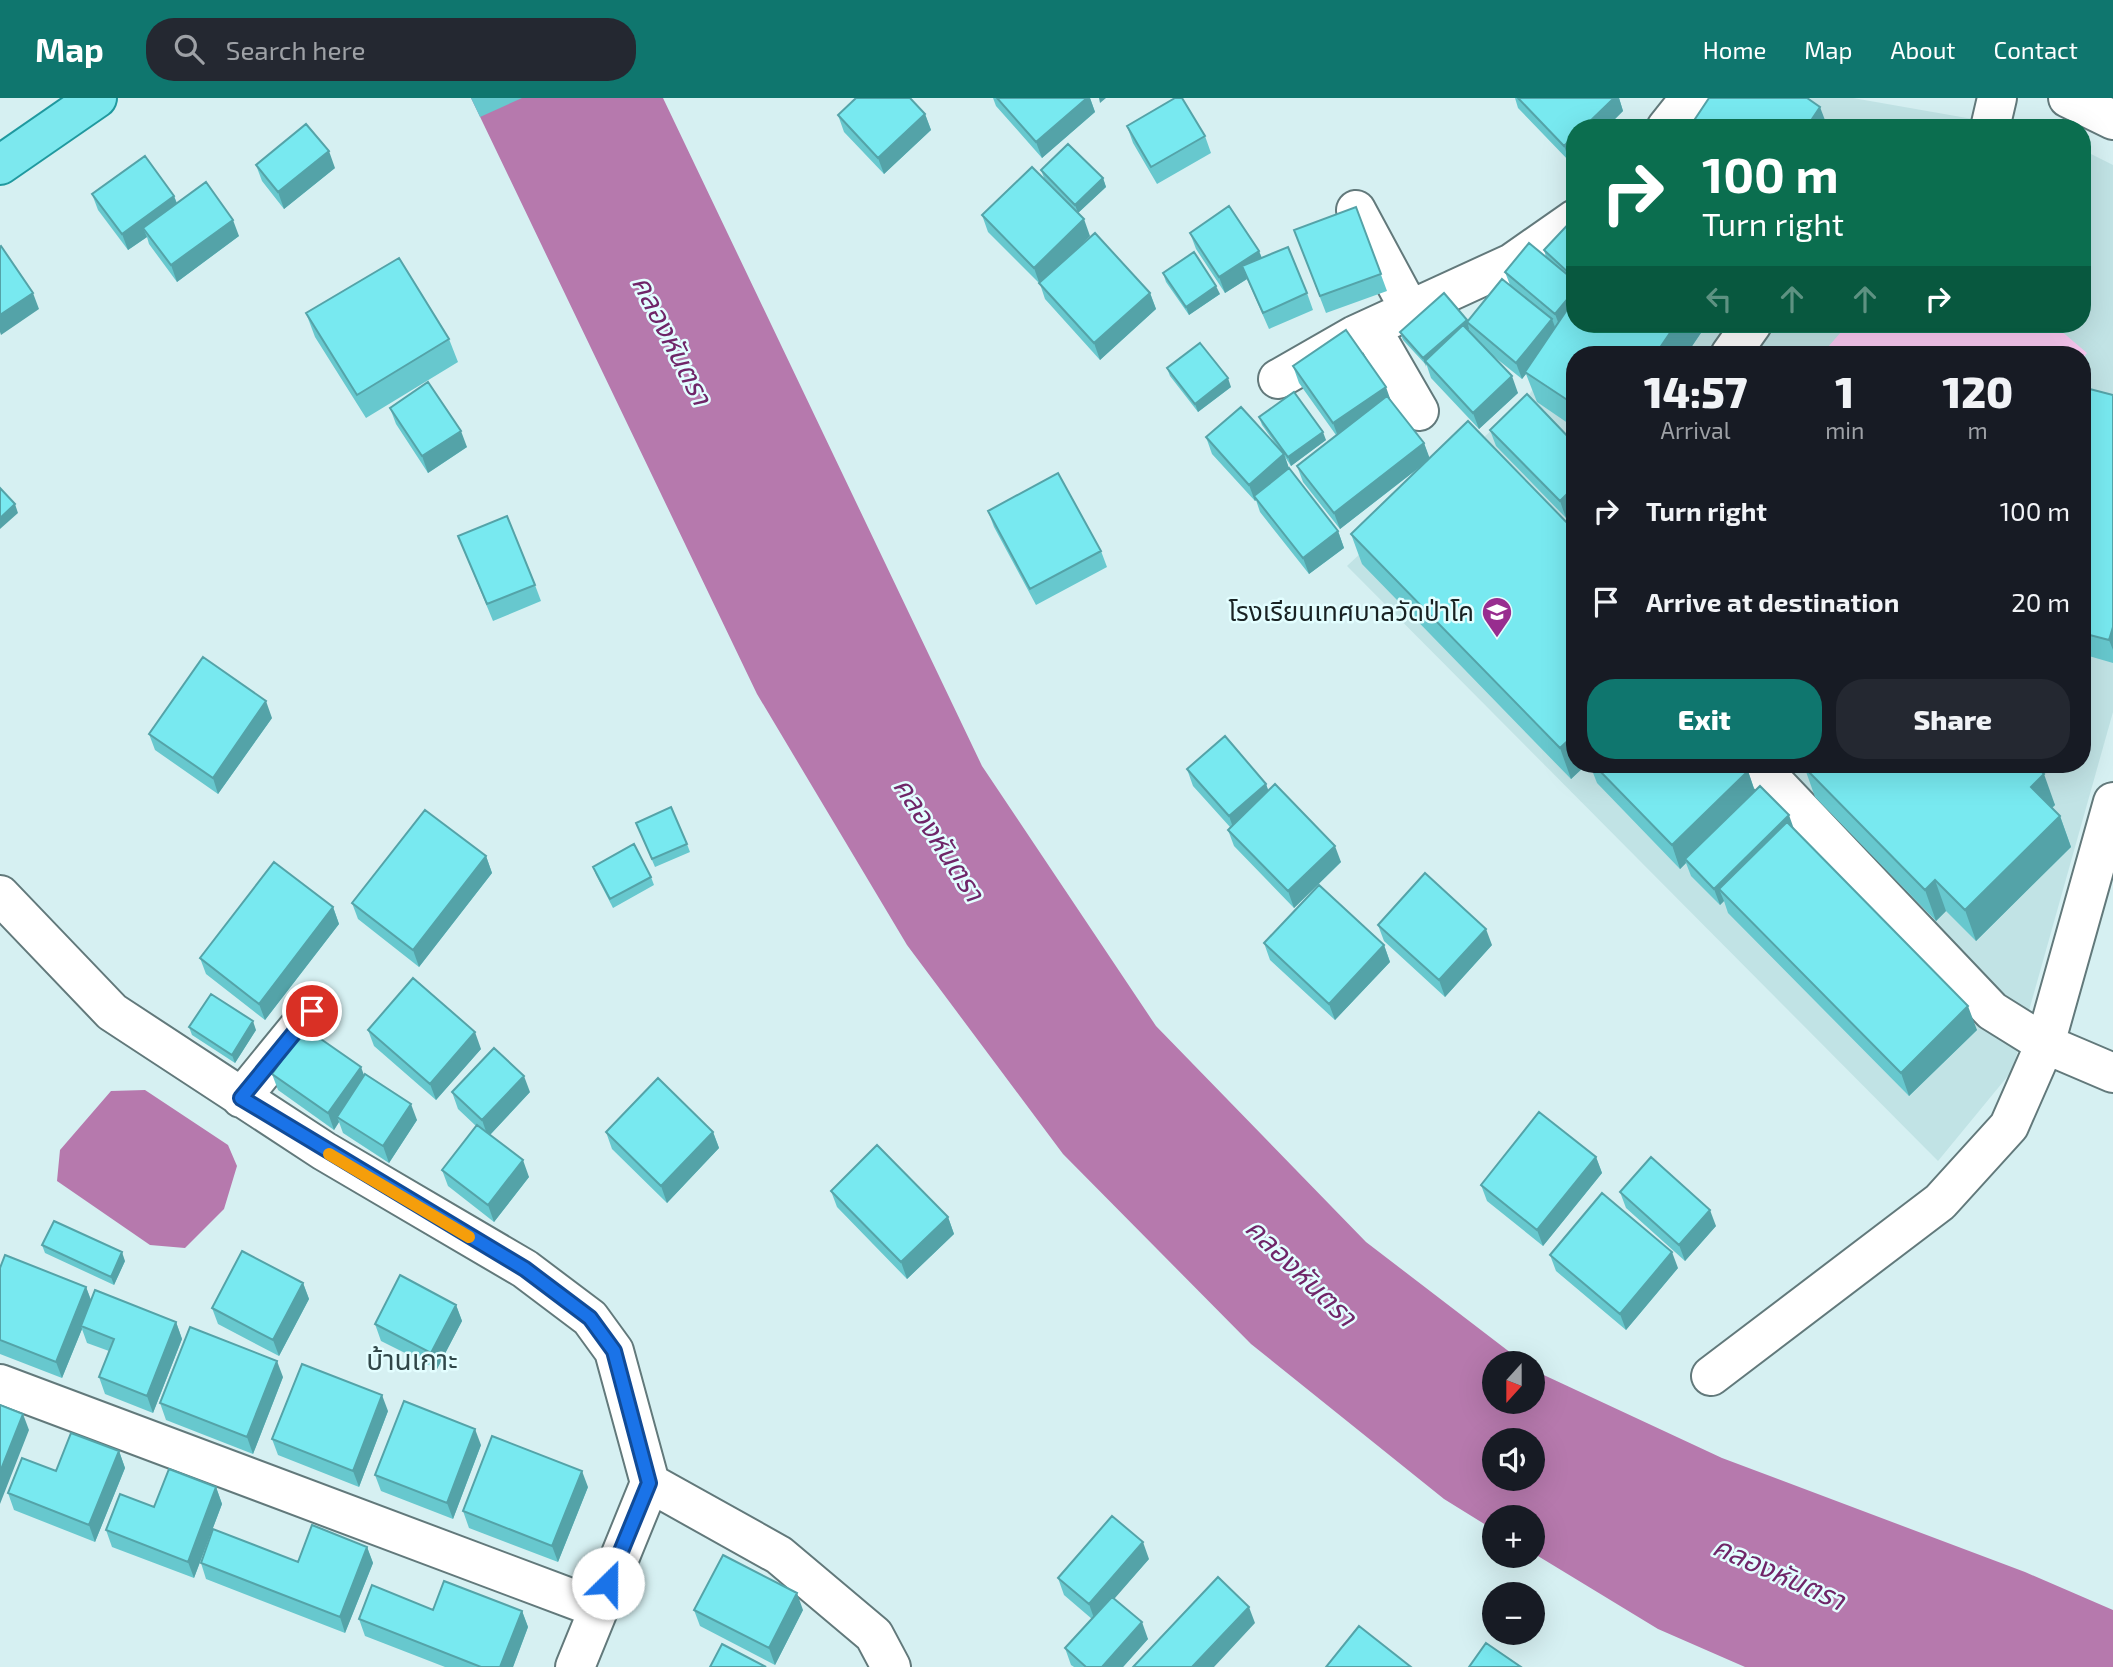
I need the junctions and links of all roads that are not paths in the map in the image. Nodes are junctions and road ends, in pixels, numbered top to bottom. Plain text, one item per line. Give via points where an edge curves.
1 (97, 98) edge
2 (1690, 98) edge
3 (1997, 98) edge
4 (2068, 98) edge
5 (1673, 119) edge
6 (1992, 119) edge
7 (2113, 120) edge
8 (0, 165) edge
9 (1356, 210) edge
10 (1566, 225) edge
11 (1411, 312) junction
12 (1371, 328) junction
13 (1278, 379) dead end
14 (1419, 411) dead end
15 (1766, 773) edge
16 (2113, 802) edge
17 (0, 895) edge
18 (312, 1011) dead end
19 (2045, 1044) junction
20 (2113, 1073) edge
21 (241, 1098) junction
22 (1712, 1376) dead end
23 (0, 1384) edge
24 (649, 1483) junction
25 (597, 1608) junction
26 (575, 1667) edge
27 (891, 1667) edge

1 - 8 main road
2 - 5 street
3 - 6 street
4 - 7 street
9 - 11 street
10 - 11 street via 1512,263
11 - 12 street
12 - 13 street
12 - 14 street
15 - 19 street via 1992,1011
16 - 19 street
17 - 21 street via 112,1012
18 - 21 street
19 - 20 street
19 - 22 street via 2009,1126 1940,1202
21 - 24 street via 525,1269 590,1318 614,1351
23 - 25 street
24 - 25 street
24 - 27 street via 779,1555 874,1635
25 - 26 street

